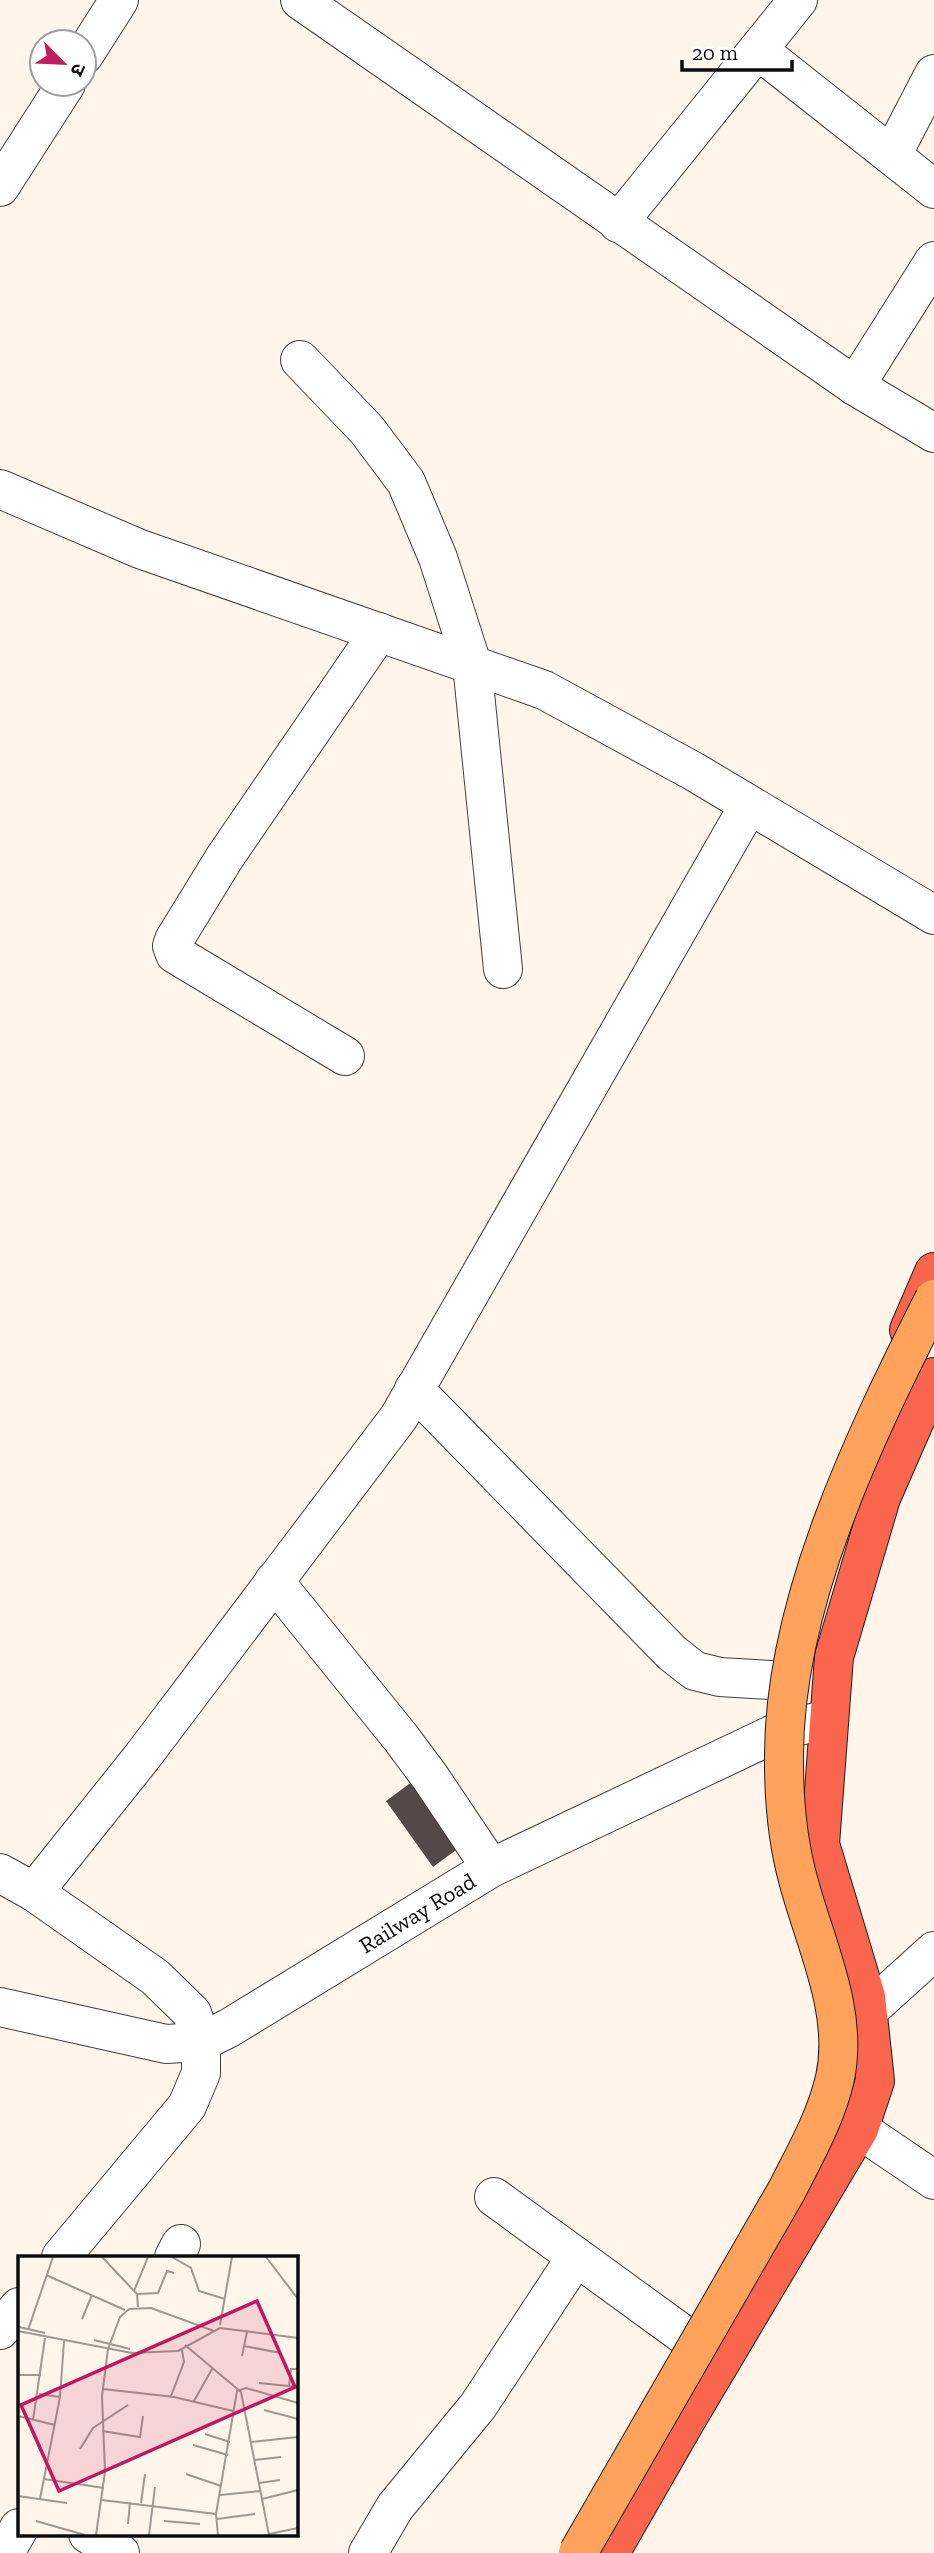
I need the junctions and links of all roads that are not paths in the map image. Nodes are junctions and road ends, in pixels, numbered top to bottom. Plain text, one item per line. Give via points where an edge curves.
1 (119, 0) edge
2 (300, 0) edge
3 (798, 0) edge
4 (98, 33) edge
5 (758, 50) junction
6 (934, 74) edge
7 (57, 98) edge
8 (892, 155) junction
9 (0, 187) edge
10 (934, 189) edge
11 (618, 223) junction
12 (934, 261) edge
13 (300, 360) dead end
14 (855, 386) junction
15 (934, 433) edge
16 (0, 489) edge
17 (379, 632) junction
18 (472, 664) junction
19 (749, 805) junction
20 (934, 915) edge
21 (503, 969) dead end
22 (345, 1056) dead end
23 (934, 1272) edge
24 (934, 1299) edge
25 (934, 1377) edge
26 (414, 1389) junction
27 (274, 1581) junction
28 (787, 1681) junction
29 (829, 1719) junction
30 (782, 1730) junction
31 (491, 1868) junction
32 (0, 1873) edge
33 (34, 1892) junction
34 (934, 1951) edge
35 (0, 2007) edge
36 (867, 2012) junction
37 (201, 2042) junction
38 (833, 2042) junction
39 (859, 2129) junction
40 (934, 2180) edge
41 (494, 2197) dead end
42 (62, 2256) edge
43 (576, 2257) junction
44 (18, 2308) edge
45 (0, 2330) edge
46 (688, 2338) junction
47 (18, 2530) edge
48 (91, 2536) edge
49 (5, 2553) edge
50 (120, 2553) edge
51 (368, 2553) edge
52 (560, 2553) edge
53 (578, 2553) edge
54 (610, 2553) edge

1 - 4 street
2 - 11 street
3 - 5 street
5 - 8 street
5 - 11 street
6 - 8 street
7 - 9 street
8 - 10 street
11 - 14 street
12 - 14 street
13 - 18 street via 367,430 406,482 438,558
14 - 15 street
16 - 17 street via 140,549
17 - 18 street
17 - 22 street via 225,857 172,946 175,954
18 - 19 street via 544,690
18 - 21 street
19 - 20 street
19 - 26 street
23 - 28 highway via 847,1473 791,1643
24 - 53 main road, bridge via 898,1370 830,1529 789,1678 783,1760 787,1825 838,2023 835,2077 818,2129 788,2190
25 - 29 highway via 881,1498 834,1657
26 - 27 street via 399,1417
26 - 28 street via 672,1653 695,1671
27 - 31 street via 408,1747
27 - 33 street
28 - 30 highway
29 - 30 street, Railway Road
29 - 36 highway via 820,1844
30 - 31 street, Railway Road
30 - 38 highway via 774,1844 829,2008
31 - 37 street, Railway Road
32 - 33 street
33 - 37 street via 155,1977 192,2013
34 - 36 street
35 - 37 street, Railway Road via 166,2043
36 - 38 street
36 - 39 highway via 875,2081
37 - 42 street via 201,2073 187,2106
38 - 46 highway via 837,2078 829,2110 789,2184
39 - 40 street
39 - 54 highway
41 - 43 street
43 - 46 street
43 - 51 street via 478,2406 395,2507
44 - 45 street
46 - 52 highway
47 - 49 street
48 - 50 street

